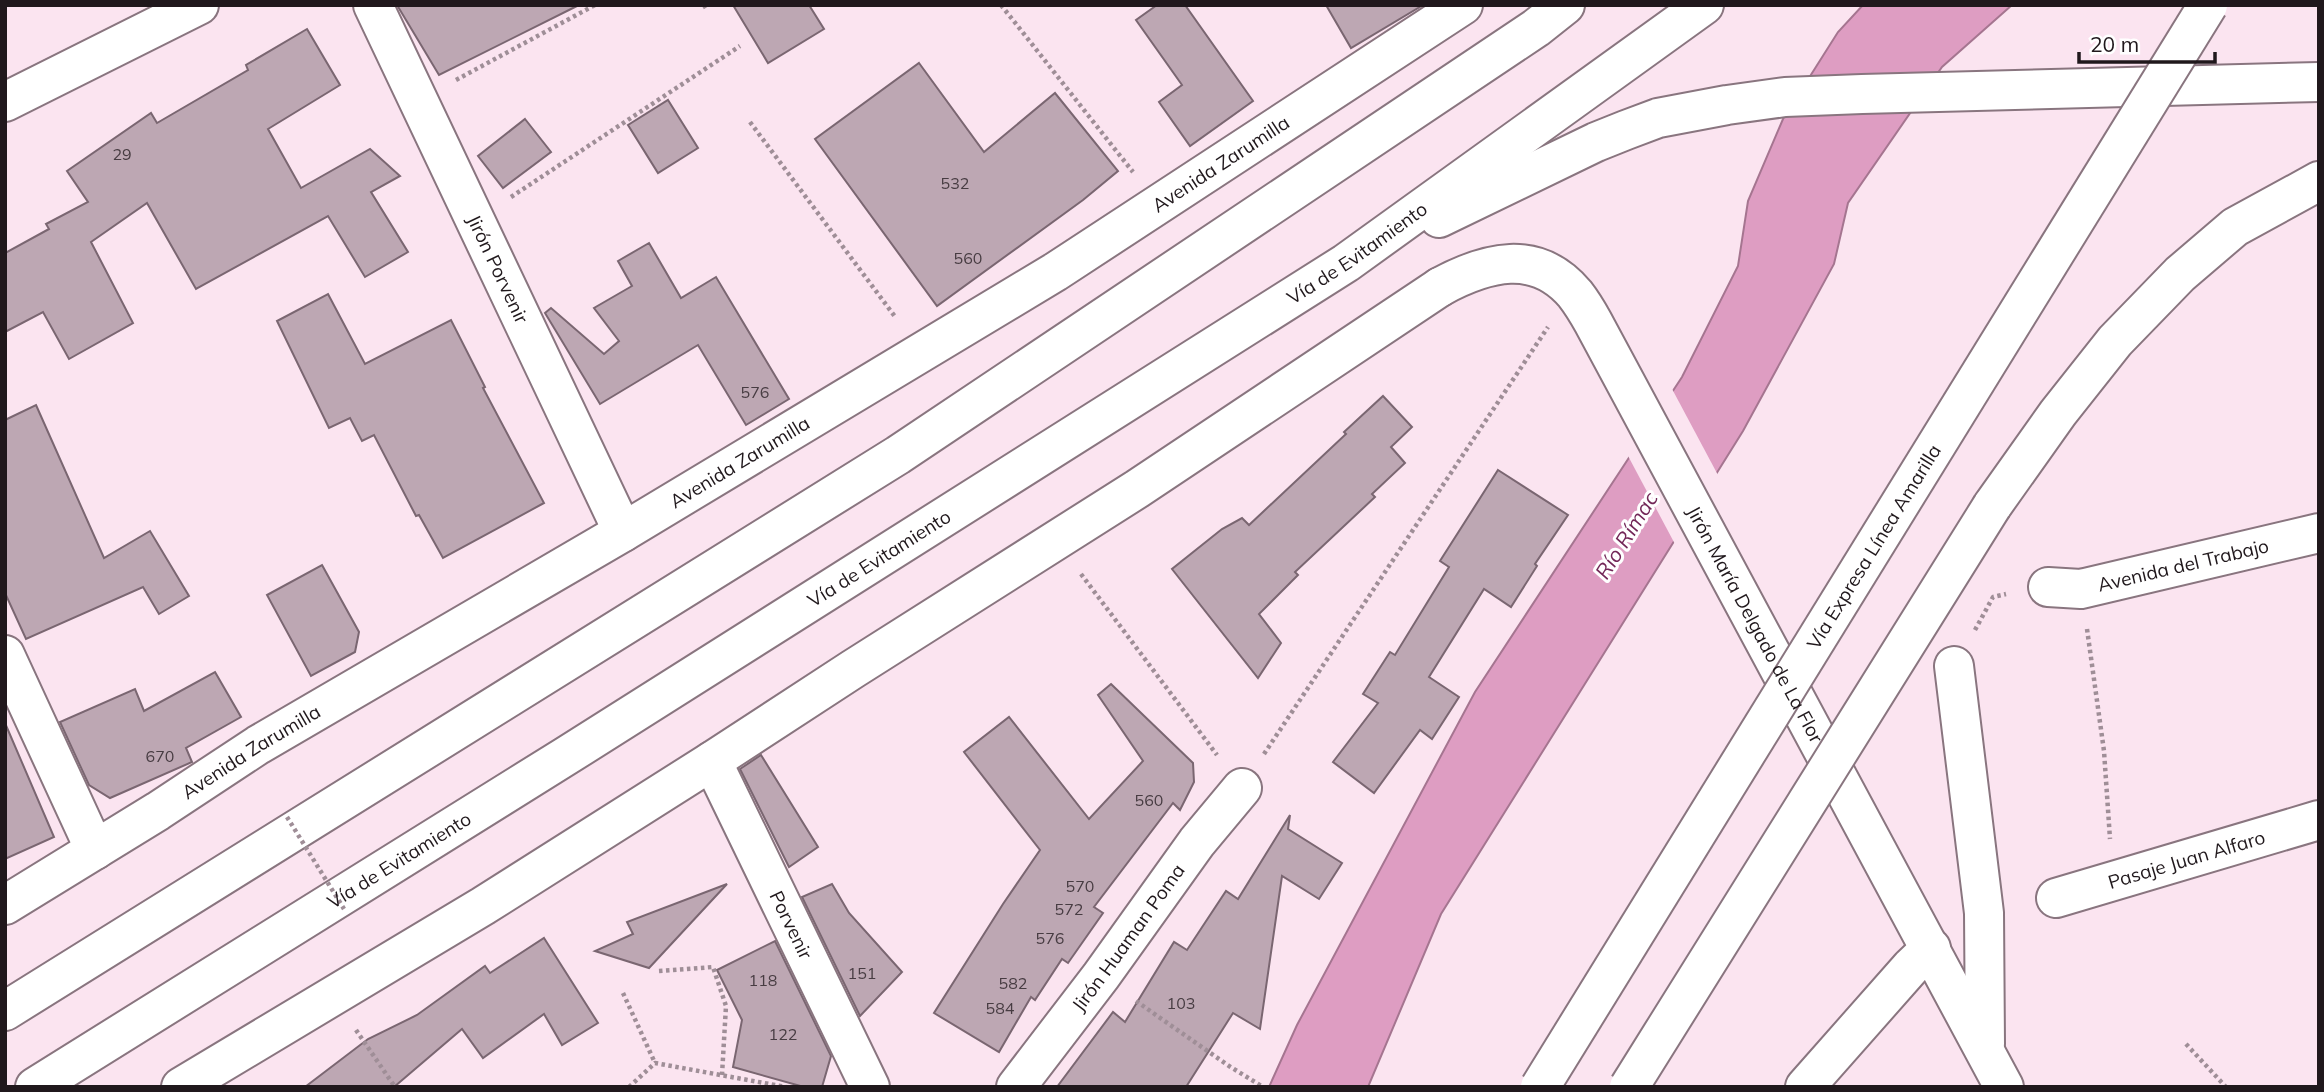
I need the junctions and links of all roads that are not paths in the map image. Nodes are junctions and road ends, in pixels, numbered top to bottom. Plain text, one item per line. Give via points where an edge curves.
1 (199, 5) edge
2 (373, 5) edge
3 (1565, 5) edge
4 (1704, 5) edge
5 (2208, 5) edge
6 (1460, 6) edge
7 (2319, 82) edge
8 (5, 102) edge
9 (2319, 181) edge
10 (1346, 263) junction
11 (623, 532) junction
12 (2319, 533) edge
13 (2064, 588) road end
14 (5, 655) edge
15 (1954, 666) road end
16 (712, 761) junction
17 (1242, 788) road end
18 (2319, 820) edge
19 (94, 850) junction
20 (2056, 898) dead end
21 (5, 905) edge
22 (1931, 948) junction
23 (5, 1011) edge
24 (1985, 1049) junction
25 (35, 1087) edge
26 (181, 1087) edge
27 (870, 1087) edge
28 (1016, 1087) edge
29 (1540, 1087) edge
30 (1629, 1087) edge
31 (1805, 1087) edge
32 (2004, 1087) edge

1 - 8 main road
2 - 11 main road, Jirón Porvenir
3 - 23 main road via 898,455
4 - 10 main road, Vía de Evitamiento
5 - 29 main road, Vía Expresa Línea Amarilla, bridge
6 - 11 main road, Avenida Zarumilla via 1055,272
7 - 10 main road via 1785,97 1727,105 1658,118 1596,142
9 - 30 main road, bridge via 2235,227 2180,274 2115,341 2058,413 1992,506
10 - 25 main road, Vía de Evitamiento
11 - 19 main road, Avenida Zarumilla via 269,739
12 - 13 main road, Avenida del Trabajo
14 - 19 main road
15 - 24 main road via 1984,913
16 - 22 main road, Jirón María Delgado de La Flor via 1137,489 1440,287 1484,267 1506,263 1538,269 1577,296
16 - 26 main road via 484,906
16 - 27 main road, Porvenir
17 - 28 main road, Jirón Huaman Poma
18 - 20 main road, Pasaje Juan Alfaro
19 - 21 main road, Avenida Zarumilla
22 - 24 main road, Jirón María Delgado de La Flor
22 - 31 main road
24 - 32 main road, Jirón María Delgado de La Flor

